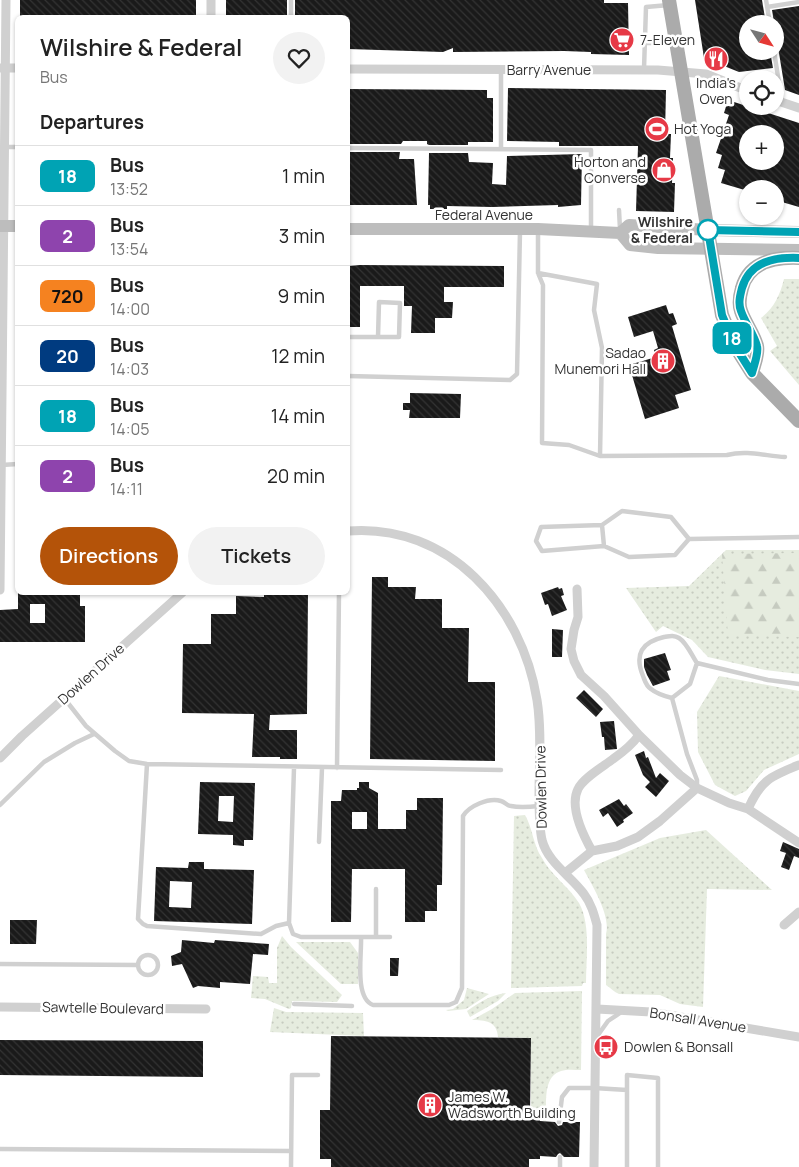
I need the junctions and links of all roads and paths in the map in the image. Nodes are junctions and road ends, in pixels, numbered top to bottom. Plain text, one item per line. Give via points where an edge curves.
1 (6, 0) edge
2 (211, 0) edge
3 (291, 0) edge
4 (766, 0) edge
5 (799, 2) edge
6 (670, 3) edge
7 (767, 7) junction
8 (211, 15) edge
9 (291, 15) edge
10 (768, 15) edge
11 (676, 39) junction
12 (645, 43) junction
13 (3, 68) edge
14 (350, 69) edge
15 (501, 70) junction
16 (644, 70) junction
17 (682, 72) junction
18 (739, 87) edge
19 (784, 103) edge
20 (799, 108) edge
21 (577, 142) dead end
22 (3, 147) edge
23 (350, 148) edge
24 (501, 149) junction
25 (576, 150) junction
26 (619, 210) dead end
27 (7, 226) edge
28 (350, 229) edge
29 (520, 229) junction
30 (538, 229) junction
31 (708, 230) junction
32 (591, 232) junction
33 (799, 232) edge
34 (620, 233) junction
35 (710, 248) junction
36 (799, 250) edge
37 (799, 258) edge
38 (538, 273) junction
39 (350, 337) edge
40 (378, 337) junction
41 (1, 371) edge
42 (752, 373) junction
43 (350, 376) edge
44 (799, 421) edge
45 (600, 456) junction
46 (785, 457) dead end
47 (15, 464) edge
48 (1, 465) junction
49 (602, 525) junction
50 (0, 531) edge
51 (350, 531) edge
52 (799, 536) edge
53 (689, 539) junction
54 (604, 546) junction
55 (577, 589) dead end
56 (0, 590) edge
57 (180, 595) edge
58 (340, 595) edge
59 (697, 663) junction
60 (799, 684) edge
61 (64, 698) junction
62 (672, 698) junction
63 (94, 734) junction
64 (639, 735) junction
65 (0, 758) edge
66 (147, 764) junction
67 (799, 765) edge
68 (294, 768) junction
69 (322, 768) junction
70 (336, 768) junction
71 (501, 770) dead end
72 (697, 788) junction
73 (0, 805) edge
74 (539, 806) junction
75 (748, 809) junction
76 (320, 842) dead end
77 (799, 843) edge
78 (592, 851) junction
79 (565, 873) junction
80 (376, 889) dead end
81 (799, 912) edge
82 (289, 923) junction
83 (784, 925) dead end
84 (361, 937) junction
85 (376, 937) junction
86 (390, 937) dead end
87 (0, 964) edge
88 (138, 965) junction
89 (294, 1004) dead end
90 (352, 1006) dead end
91 (0, 1007) edge
92 (206, 1009) dead end
93 (597, 1009) junction
94 (624, 1011) junction
95 (799, 1037) edge
96 (597, 1039) junction
97 (318, 1075) dead end
98 (594, 1088) junction
99 (626, 1090) junction
100 (559, 1122) dead end
101 (0, 1149) edge
102 (291, 1151) junction
103 (560, 1157) dead end
104 (291, 1167) edge
105 (560, 1167) edge
106 (594, 1167) edge
107 (627, 1167) edge
108 (658, 1167) edge

1 - 13 street
2 - 8 street
3 - 9 lane
4 - 7 lane
5 - 7 lane
6 - 11 main road
6 - 12 lane via 646,7
7 - 10 lane
11 - 12 lane
11 - 17 main road
12 - 16 lane
13 - 22 street
14 - 15 street, Barry Avenue
15 - 16 street, Barry Avenue
15 - 24 lane
16 - 17 street, Barry Avenue
17 - 18 street, Barry Avenue via 706,74
17 - 31 main road
19 - 20 street
21 - 25 lane
22 - 27 street
23 - 24 lane
24 - 25 lane
25 - 32 lane via 591,150
26 - 34 lane
27 - 41 street
28 - 29 street, Federal Avenue
29 - 30 street, Federal Avenue
29 - 43 lane via 517,374 510,380
30 - 32 street, Federal Avenue
30 - 38 lane
31 - 33 street, Federal Avenue
31 - 34 street, Federal Avenue via 628,225
31 - 35 main road
32 - 34 street, Federal Avenue
34 - 35 street via 630,245
35 - 36 street
35 - 42 main road via 722,315 735,346
37 - 42 main road via 769,260 758,266 743,283 740,308 758,347
38 - 45 lane via 543,285 542,443 569,445
38 - 45 lane via 597,284 594,310 602,348
39 - 40 lane
40 - 40 lane via 379,302 400,303 399,337
41 - 48 street
42 - 44 main road
45 - 46 lane via 759,453
47 - 48 lane
48 - 50 street
49 - 53 lane via 622,511 671,517
49 - 54 lane
49 - 54 lane via 541,527 536,541 542,551
50 - 56 street
51 - 74 street, Dowlen Drive via 394,534 436,547 476,577 494,598 521,645 538,701
52 - 53 lane
53 - 54 lane via 675,556 629,557
55 - 64 street via 578,617 571,649 574,661 581,675
57 - 61 street, Dowlen Drive
58 - 70 lane
59 - 60 lane
59 - 62 lane via 690,684
59 - 62 lane via 685,644 672,636 647,644 642,649 639,660 646,683 650,689
61 - 63 lane
61 - 65 street, Dowlen Drive
62 - 72 lane
63 - 66 lane via 129,761
63 - 73 lane via 44,762
64 - 72 street
64 - 78 street via 578,788 575,801 579,825
66 - 68 lane
66 - 82 lane via 138,919 147,926 261,934
67 - 75 street via 773,775 762,785
68 - 69 lane
68 - 82 lane
69 - 70 lane
69 - 76 lane
70 - 71 lane
72 - 75 street
72 - 78 street via 638,837
74 - 79 street, Dowlen Drive via 543,842
74 - 84 lane via 510,806 503,801 486,801 466,811 463,816 462,988 456,1002 449,1006 368,1003 361,983
75 - 77 street
78 - 79 street
79 - 93 street, Dowlen Drive via 584,893 597,925
80 - 85 lane
81 - 83 street
82 - 84 lane via 293,934 301,937
84 - 85 lane
85 - 86 lane
87 - 88 lane
88 - 88 lane via 142,974 149,975 155,973 158,964 153,956 146,955 140,958
89 - 90 lane
91 - 92 street, Sawtelle Boulevard
93 - 94 street, Bonsall Avenue
93 - 96 street, Dowlen Drive
94 - 95 street, Bonsall Avenue via 651,1012
94 - 96 lane via 608,1021
96 - 98 street, Dowlen Drive
97 - 102 lane via 292,1075
98 - 99 lane
98 - 100 lane via 569,1088 562,1097
98 - 106 street, Dowlen Drive
99 - 107 lane
99 - 108 lane via 627,1075 658,1078
101 - 102 lane
102 - 104 lane
103 - 105 lane

